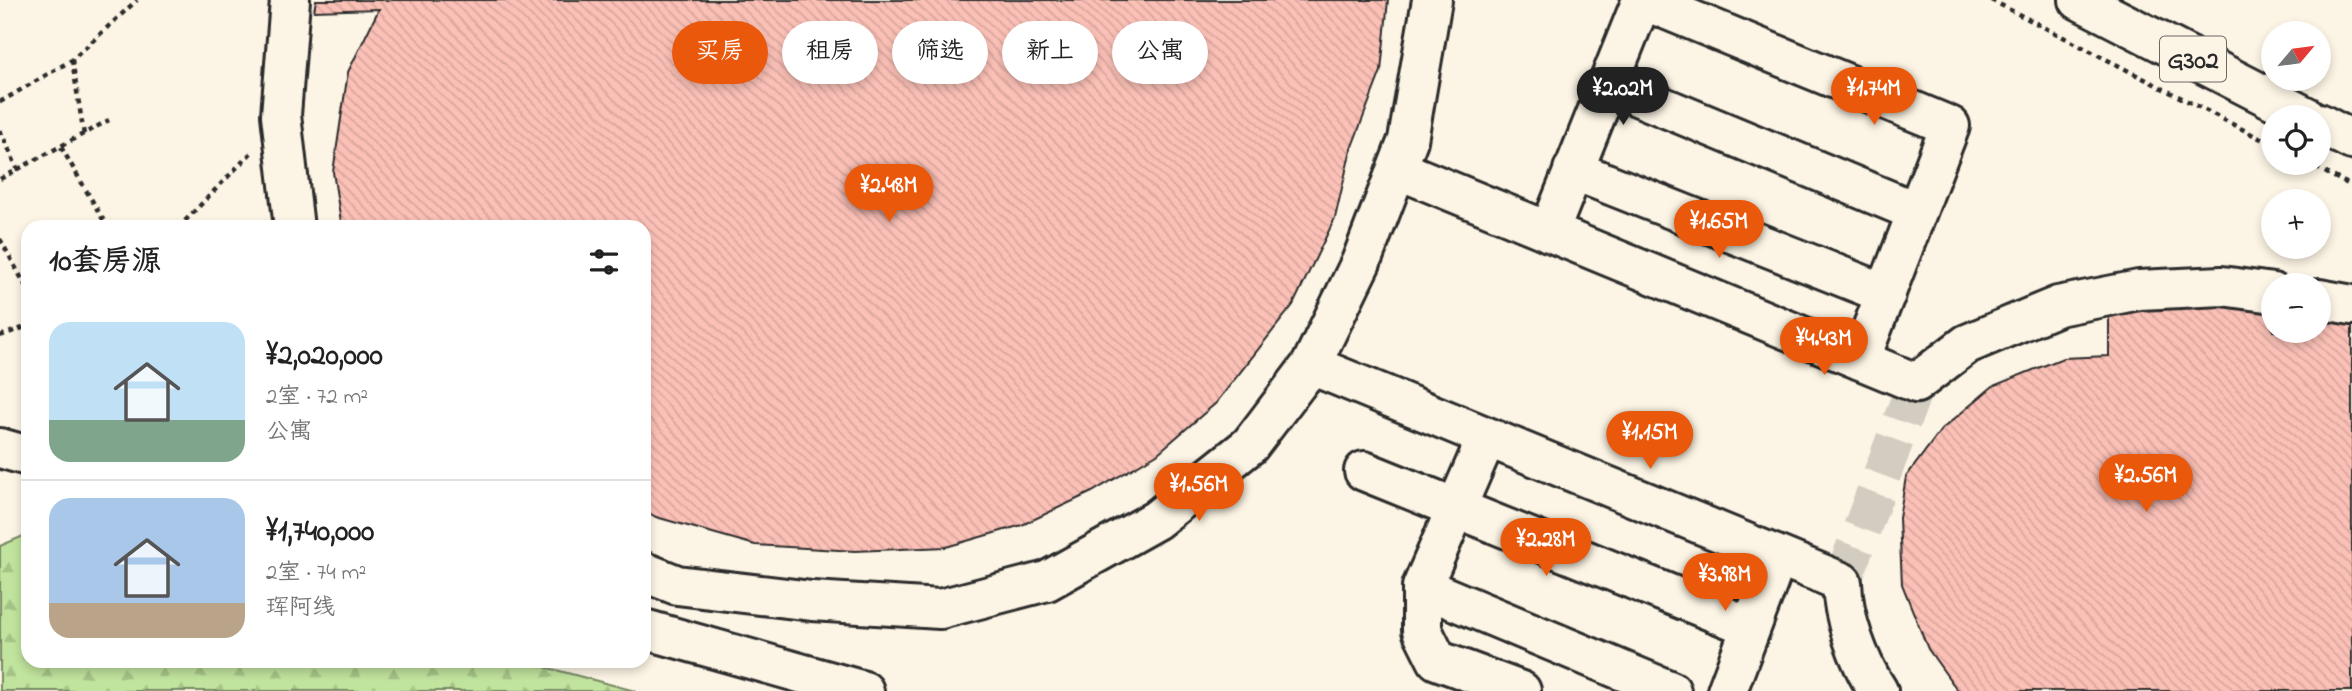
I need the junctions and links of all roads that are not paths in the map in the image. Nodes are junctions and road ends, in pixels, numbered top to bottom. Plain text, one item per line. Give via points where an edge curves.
1 (290, 0) edge
2 (1432, 0) edge
3 (1642, 0) edge
4 (2080, 0) edge
5 (1608, 84) junction
6 (2284, 105) edge
7 (2331, 129) edge
8 (2352, 140) edge
9 (1397, 169) junction
10 (1573, 170) junction
11 (1917, 212) junction
12 (293, 220) edge
13 (1549, 232) junction
14 (2261, 291) edge
15 (1886, 294) junction
16 (2331, 301) edge
17 (2352, 305) edge
18 (1860, 360) junction
19 (1311, 365) junction
20 (1487, 436) junction
21 (0, 448) edge
22 (21, 454) edge
23 (1364, 471) dead end
24 (1455, 510) junction
25 (1778, 556) junction
26 (651, 575) edge
27 (1422, 587) junction
28 (1751, 627) junction
29 (651, 631) edge
30 (1663, 689) edge
31 (864, 691) edge
32 (1521, 691) edge
33 (1727, 691) edge
34 (1878, 691) edge

1 - 12 main road via 281,115
2 - 9 main road via 1408,140
3 - 5 main road
3 - 11 main road via 1950,127
4 - 6 main road, G302
5 - 10 main road
5 - 11 main road
7 - 8 main road
9 - 13 main road
9 - 19 main road via 1361,262
10 - 13 main road
10 - 15 main road
11 - 15 main road
13 - 18 main road
14 - 18 main road via 2222,286 2139,290 2058,306 1967,344 1916,383
15 - 18 main road
16 - 17 main road
19 - 20 main road
19 - 26 main road via 1250,445 1156,520 1046,581 940,609 812,601 677,584
20 - 24 main road
20 - 25 main road
21 - 22 main road
23 - 24 main road
24 - 27 main road
24 - 28 main road
25 - 28 main road
25 - 34 main road via 1842,582 1843,605 1866,672
27 - 30 main road
27 - 32 main road via 1422,630 1437,660
28 - 33 main road
29 - 31 main road

